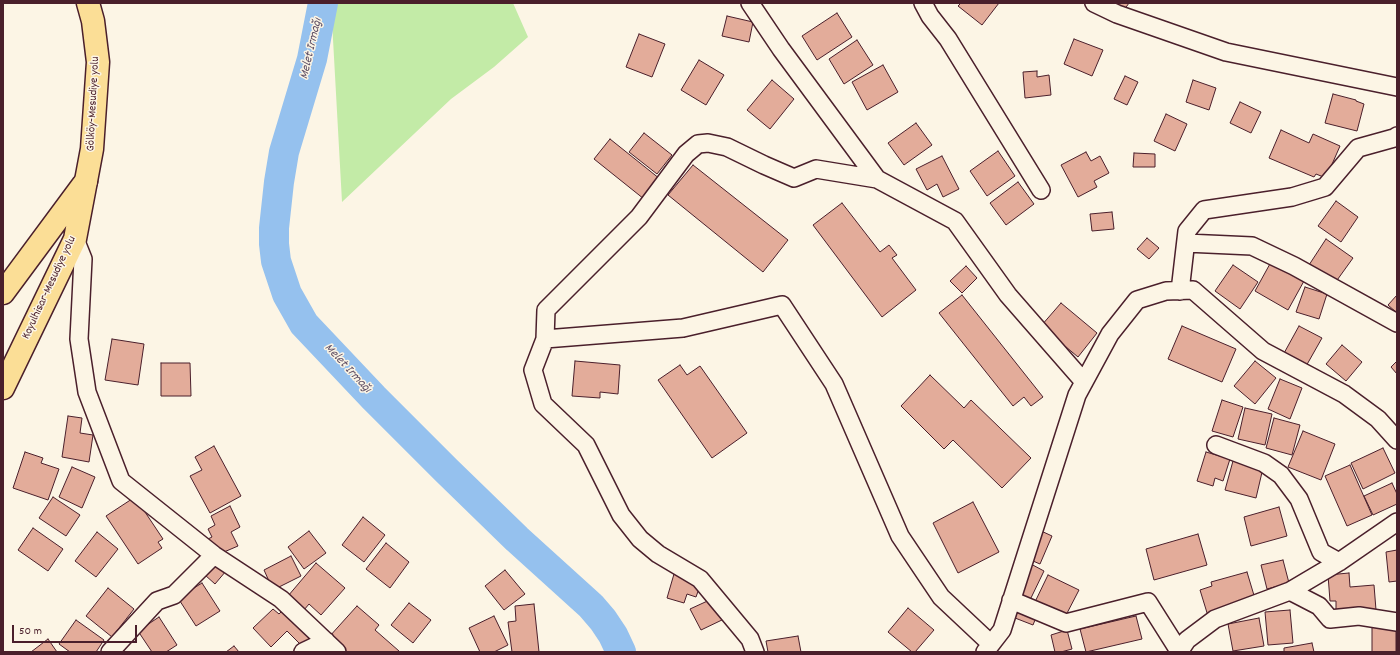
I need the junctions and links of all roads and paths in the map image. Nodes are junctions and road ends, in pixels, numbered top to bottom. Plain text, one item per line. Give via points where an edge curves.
1 (88, 3) edge
2 (750, 3) edge
3 (923, 3) edge
4 (1094, 3) edge
5 (1397, 87) edge
6 (1397, 136) edge
7 (877, 179) junction
8 (86, 181) junction
9 (1041, 190) dead end
10 (75, 239) junction
11 (1186, 242) junction
12 (1180, 290) junction
13 (3, 294) edge
14 (1397, 323) edge
15 (545, 340) junction
16 (1084, 382) junction
17 (3, 388) edge
18 (1397, 440) edge
19 (1216, 446) dead end
20 (1397, 522) edge
21 (214, 555) junction
22 (1339, 562) junction
23 (1290, 591) junction
24 (1011, 600) junction
25 (1397, 622) edge
26 (331, 646) edge
27 (988, 648) edge
28 (110, 652) edge
29 (303, 652) edge
30 (755, 652) edge
31 (1179, 652) edge

1 - 8 main road, Gölköy-Mesudiye yolu via 98,62 92,149
2 - 7 street via 781,50
3 - 9 street
4 - 5 street via 1117,14 1226,52
6 - 11 street via 1358,148 1324,187 1292,197 1204,210 1187,231
7 - 15 street via 816,169 794,178 727,147 708,143 698,144 686,154 639,217 546,310
7 - 16 street via 955,221 1008,295
8 - 10 main road, Koyulhisar-Mesudiye yolu
8 - 13 main road, Koyulhisar-Mesudiye yolu
10 - 17 main road, Koyulhisar-Mesudiye yolu
10 - 21 street via 83,259 79,339 87,392 121,481
11 - 12 street
11 - 14 street via 1252,246 1294,266
12 - 16 street via 1166,291 1137,300 1110,334
12 - 18 street via 1193,290 1263,351 1344,394 1378,419
15 - 27 street via 683,328 782,305 834,384 900,536 942,597
15 - 30 street via 533,370 543,404 586,445 621,515 640,539 658,554 700,579 750,639
16 - 24 street via 1077,394
19 - 22 street via 1264,463 1281,475 1299,499 1321,552
20 - 22 street
21 - 26 street via 281,599
21 - 28 street via 174,595 158,601
22 - 23 street
23 - 25 street via 1319,606 1330,619 1359,616
23 - 31 street via 1215,619 1187,640
24 - 27 street via 1002,630
24 - 31 street via 1066,623 1148,602
26 - 29 street

